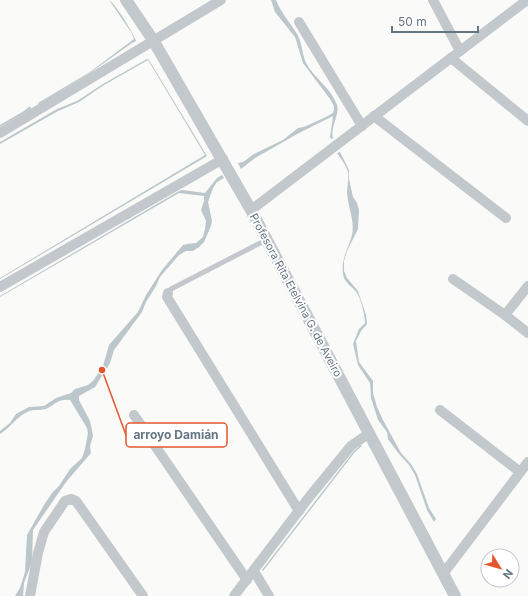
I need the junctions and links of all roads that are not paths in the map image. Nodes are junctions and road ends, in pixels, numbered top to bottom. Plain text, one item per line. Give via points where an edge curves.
1 (126, 0) edge
2 (221, 0) edge
3 (432, 0) edge
4 (527, 0) edge
5 (299, 22) dead end
6 (153, 40) junction
7 (460, 51) junction
8 (451, 58) junction
9 (374, 116) junction
10 (528, 121) edge
11 (362, 126) junction
12 (0, 133) edge
13 (224, 162) junction
14 (251, 210) junction
15 (506, 218) dead end
16 (267, 239) junction
17 (453, 279) dead end
18 (528, 286) edge
19 (0, 287) edge
20 (168, 293) joint
21 (505, 315) junction
22 (528, 333) edge
23 (440, 410) dead end
24 (134, 415) dead end
25 (368, 434) junction
26 (528, 462) edge
27 (520, 472) junction
28 (299, 511) junction
29 (254, 571) junction
30 (443, 574) junction
31 (247, 580) junction
32 (30, 596) edge
33 (143, 596) edge
34 (234, 596) edge
35 (269, 596) edge
36 (455, 596) edge

1 - 6 street, Profesora Rita Etelvina G. de Aveiro
2 - 6 street
3 - 7 street
4 - 7 street
5 - 11 street
6 - 12 street
6 - 13 street, Profesora Rita Etelvina G. de Aveiro
7 - 8 street
8 - 9 street
8 - 10 street
9 - 11 street
9 - 15 street
11 - 14 street
13 - 14 street, Profesora Rita Etelvina G. de Aveiro
13 - 19 street
14 - 16 street, Profesora Rita Etelvina G. de Aveiro
16 - 20 lane via 171,289
16 - 25 street, Profesora Rita Etelvina G. de Aveiro
17 - 21 street
18 - 21 street
20 - 28 street via 167,297
21 - 22 street
23 - 27 street
24 - 31 street
25 - 28 street via 351,446
25 - 30 street, Profesora Rita Etelvina G. de Aveiro
26 - 27 street
27 - 30 street
28 - 29 street
29 - 31 street
29 - 35 street
30 - 36 street, Profesora Rita Etelvina G. de Aveiro
31 - 34 street
32 - 33 street via 44,532 65,502 71,499 76,501

